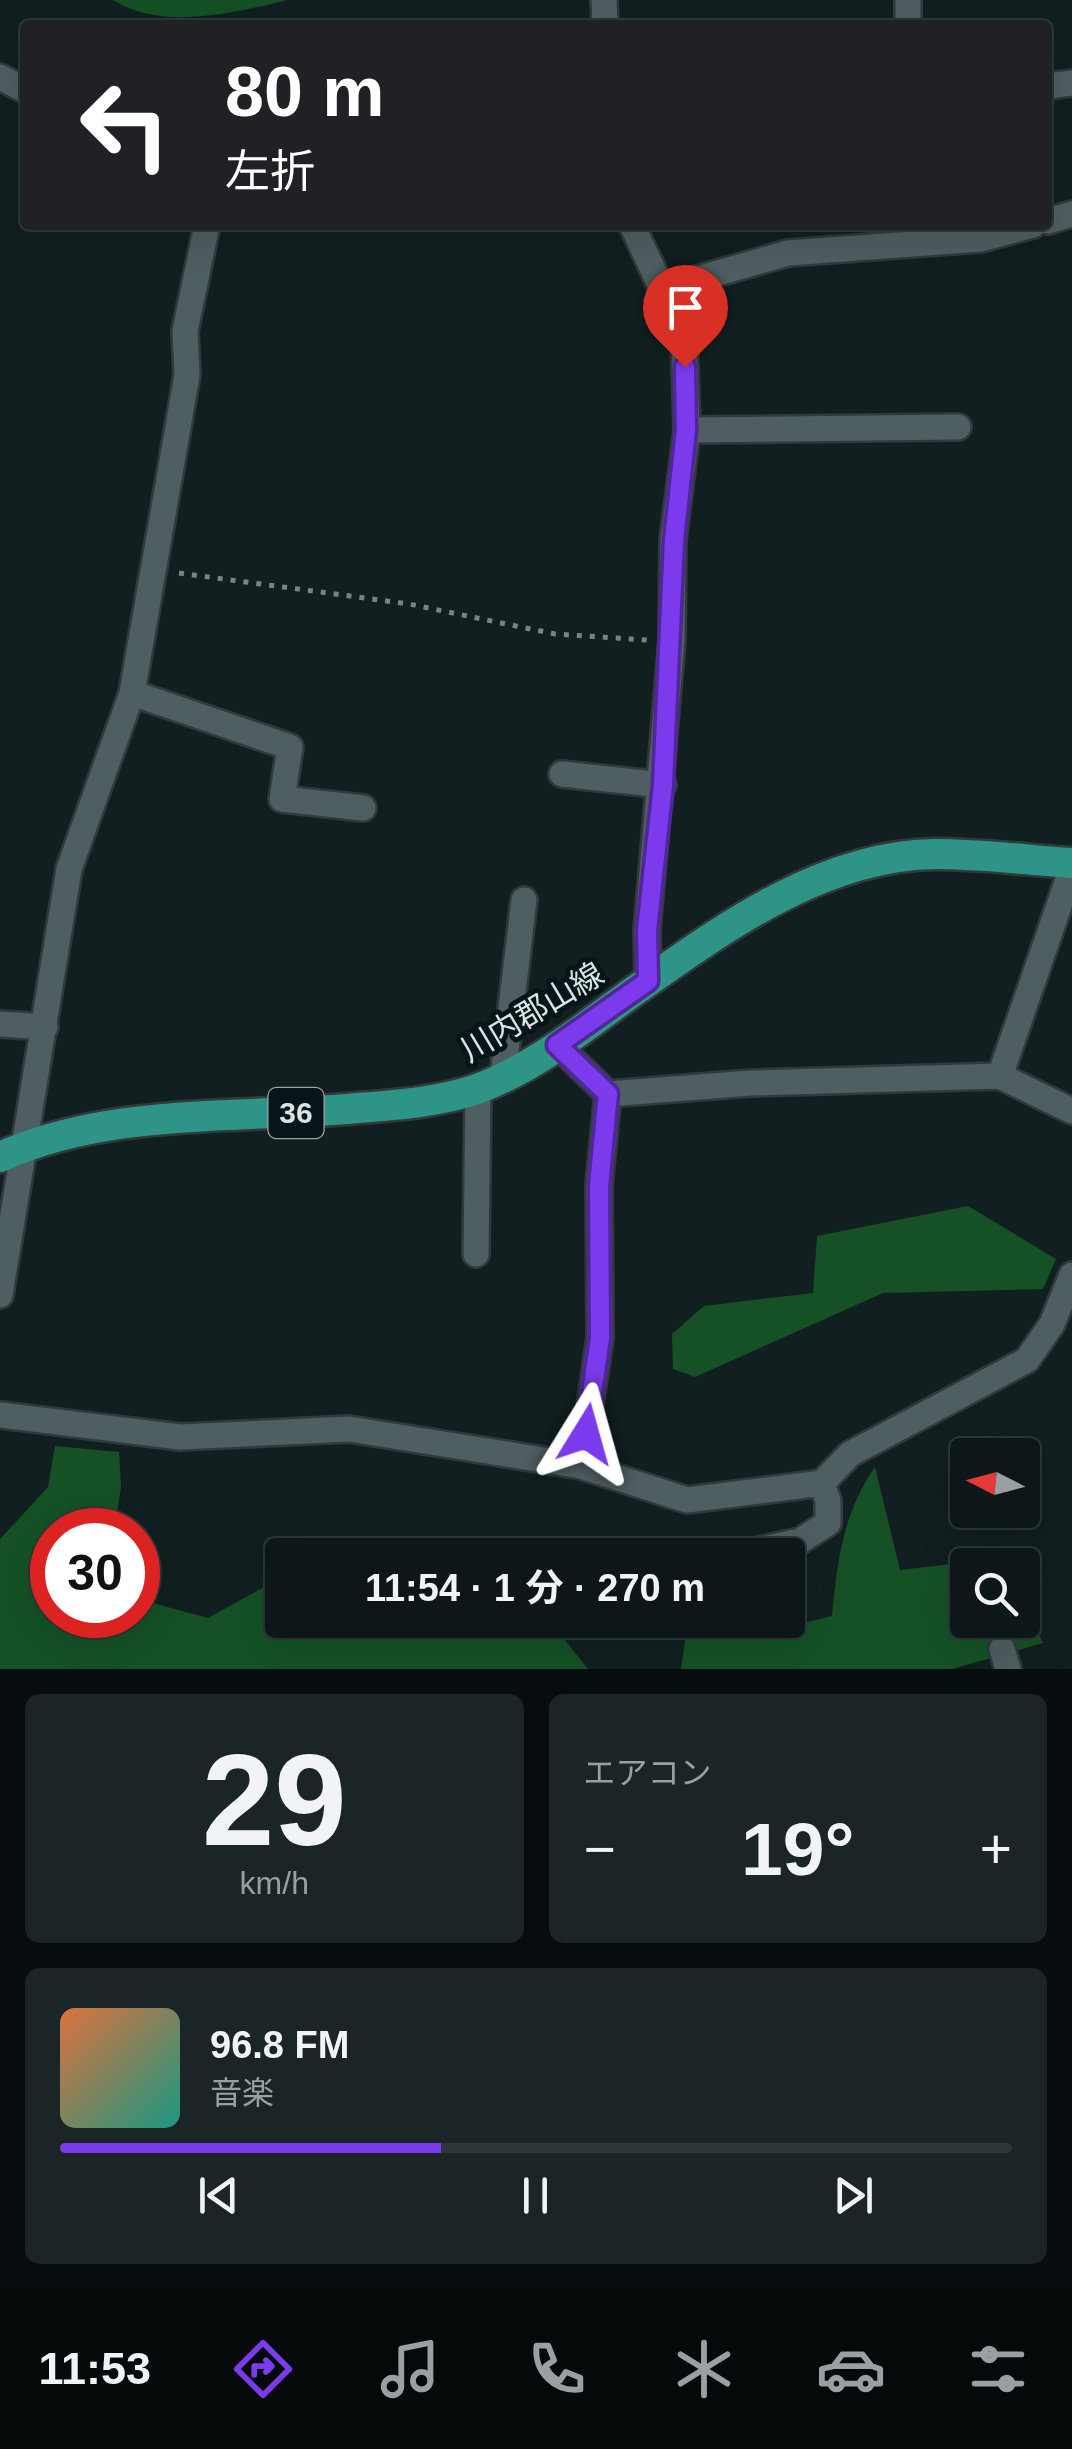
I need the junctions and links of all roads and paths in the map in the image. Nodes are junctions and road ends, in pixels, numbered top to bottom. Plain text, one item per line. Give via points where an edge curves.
1 (206, 230) edge
2 (634, 230) edge
3 (1014, 230) edge
4 (662, 288) junction
5 (958, 427) dead end
6 (686, 430) junction
7 (156, 570) junction
8 (672, 641) junction
9 (132, 692) junction
10 (562, 774) dead end
11 (663, 785) junction
12 (362, 808) dead end
13 (1072, 865) edge
14 (524, 900) dead end
15 (648, 981) junction
16 (0, 1024) edge
17 (45, 1027) junction
18 (557, 1045) junction
19 (1000, 1076) junction
20 (490, 1082) junction
21 (608, 1094) junction
22 (1072, 1111) edge
23 (12, 1151) edge
24 (476, 1254) dead end
25 (1072, 1275) edge
26 (0, 1295) edge
27 (0, 1415) edge
28 (580, 1466) junction
29 (822, 1482) junction
30 (805, 1538) edge

1 - 7 street via 185,331 186,375
2 - 4 street
3 - 4 street via 981,239 788,253
4 - 6 street via 684,336
5 - 6 street
6 - 8 street
7 - 8 path via 409,604 554,634
7 - 9 street
8 - 11 street
9 - 12 street via 290,747 282,799
9 - 17 street via 69,869
10 - 11 street
11 - 15 street
13 - 15 main road, 川内郡山線 / 36 via 933,854 861,866 806,884 741,918
13 - 19 street
14 - 20 street
15 - 18 main road, 川内郡山線 / 36
16 - 17 street
17 - 23 street
18 - 20 main road, 川内郡山線 / 36
18 - 21 street
19 - 21 street via 751,1082
19 - 22 street
20 - 23 main road, 川内郡山線 / 36 via 413,1104 134,1122
20 - 24 street
21 - 28 street via 599,1186 600,1338
23 - 26 street
25 - 29 street via 1052,1324 1027,1360 850,1454
27 - 28 street via 180,1437 349,1429
28 - 29 street via 687,1500
29 - 30 street via 828,1522

